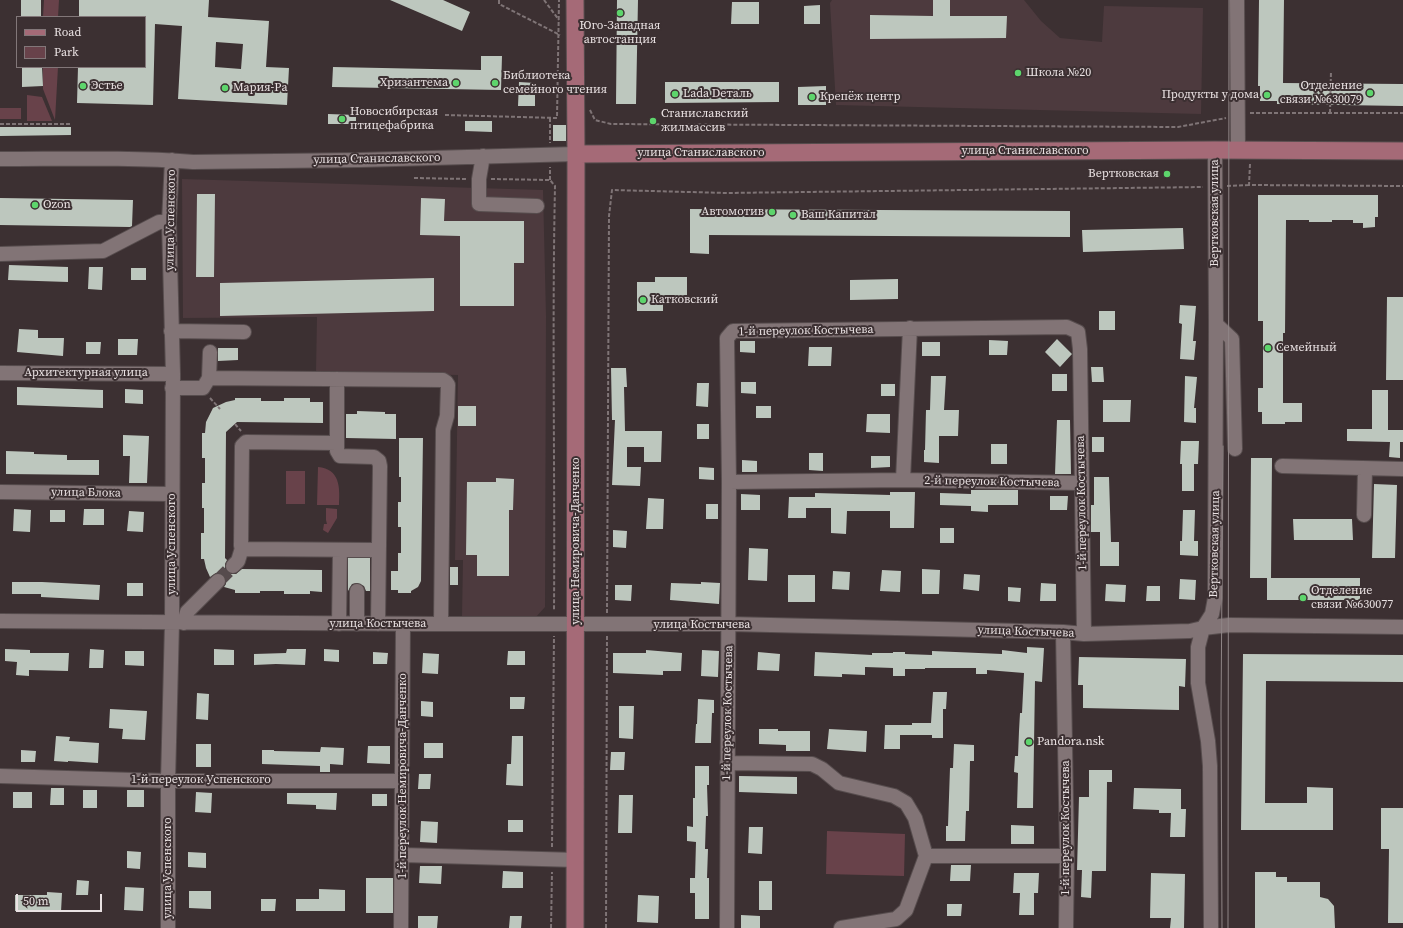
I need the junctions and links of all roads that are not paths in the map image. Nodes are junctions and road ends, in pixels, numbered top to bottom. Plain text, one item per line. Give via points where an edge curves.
1 (575, 0) edge
2 (1237, 0) edge
3 (1215, 150) junction
4 (1244, 150) junction
5 (1403, 151) edge
6 (576, 154) junction
7 (483, 156) junction
8 (0, 160) edge
9 (172, 160) junction
10 (537, 206) dead end
11 (169, 222) junction
12 (0, 254) edge
13 (1216, 324) junction
14 (910, 328) junction
15 (171, 331) junction
16 (244, 332) dead end
17 (210, 352) dead end
18 (0, 373) edge
19 (172, 374) junction
20 (209, 378) junction
21 (337, 379) junction
22 (172, 388) junction
23 (337, 443) junction
24 (1235, 450) dead end
25 (1282, 466) dead end
26 (1365, 468) junction
27 (1403, 469) edge
28 (903, 480) junction
29 (729, 482) junction
30 (1081, 484) junction
31 (0, 492) edge
32 (172, 494) junction
33 (1364, 515) dead end
34 (242, 548) junction
35 (340, 550) junction
36 (379, 550) junction
37 (233, 566) tunnel mouth
38 (218, 581) tunnel mouth
39 (357, 591) dead end
40 (0, 621) edge
41 (178, 623) junction
42 (339, 624) junction
43 (357, 624) junction
44 (378, 624) junction
45 (403, 624) junction
46 (441, 624) junction
47 (729, 624) junction
48 (576, 625) junction
49 (1403, 627) edge
50 (1203, 628) junction
51 (1063, 632) junction
52 (1084, 634) junction
53 (727, 763) junction
54 (0, 776) edge
55 (168, 780) junction
56 (402, 780) junction
57 (403, 855) junction
58 (926, 856) junction
59 (1067, 856) junction
60 (576, 860) junction
61 (168, 928) edge
62 (401, 928) edge
63 (575, 928) edge
64 (727, 928) edge
65 (841, 928) edge
66 (1066, 928) edge
67 (1211, 928) edge

1 - 6 main road, улица Немировича-Данченко
2 - 4 street, Вертковская улица via 1246,116
3 - 4 main road, улица Станиславского
3 - 6 main road, улица Станиславского
3 - 13 street, Вертковская улица
4 - 5 main road, улица Станиславского
6 - 7 street, улица Станиславского
6 - 48 main road, улица Немировича-Данченко
7 - 9 street, улица Станиславского via 359,160
7 - 10 street via 479,179 479,204
8 - 9 street, улица Станиславского
9 - 11 street, улица Успенского
11 - 12 street via 159,222 104,251
11 - 15 street, улица Успенского
13 - 24 street via 1232,339
13 - 50 street, Вертковская улица via 1215,598 1212,614
14 - 28 street
14 - 29 street, 1-й переулок Костычева via 733,331 727,338
14 - 30 street, 1-й переулок Костычева via 1067,327 1078,332
15 - 16 street
15 - 19 street, улица Успенского
17 - 20 street
18 - 19 street, Архитектурная улица
19 - 22 street, улица Успенского
20 - 21 street
20 - 22 street via 203,388
21 - 23 street
21 - 46 street via 443,380 448,385 447,416 442,430
22 - 32 street, улица Успенского
23 - 34 street via 243,443
23 - 36 street via 340,456 374,457 379,461
25 - 26 street
26 - 27 street
26 - 33 street
28 - 29 street, 2-й переулок Костычева
28 - 30 street, 2-й переулок Костычева
29 - 47 street, 1-й переулок Костычева
30 - 52 street, 1-й переулок Костычева
31 - 32 street, улица Блока
32 - 41 street, улица Успенского
34 - 35 street
34 - 37 street via 238,561
35 - 36 street
35 - 42 street
36 - 44 street
38 - 41 street
39 - 43 street
40 - 41 street, улица Костычева
41 - 42 street, улица Костычева
41 - 55 street, улица Успенского
42 - 43 street, улица Костычева
43 - 44 street, улица Костычева
44 - 45 street, улица Костычева
45 - 46 street, улица Костычева
45 - 56 street, 1-й переулок Немировича-Данченко
46 - 48 street, улица Костычева
47 - 48 street, улица Костычева
47 - 51 street, улица Костычева
47 - 53 street, 1-й переулок Костычева
48 - 60 main road, улица Немировича-Данченко
49 - 50 street, улица Костычева via 1229,625
50 - 52 street, улица Костычева via 1190,631
50 - 67 street, Вертковская улица via 1198,646 1198,683 1210,766
51 - 52 street, улица Костычева
51 - 59 street, 1-й переулок Костычева
53 - 58 street via 812,764 839,783 894,796 906,803 915,818
53 - 64 street, 1-й переулок Костычева
54 - 55 street, 1-й переулок Успенского
55 - 56 street, 1-й переулок Успенского
55 - 61 street, улица Успенского
56 - 57 street, 1-й переулок Немировича-Данченко
57 - 60 street
57 - 62 street, 1-й переулок Немировича-Данченко
58 - 59 street
58 - 65 street via 906,910 896,919
59 - 66 street, 1-й переулок Костычева
60 - 63 main road, улица Немировича-Данченко

